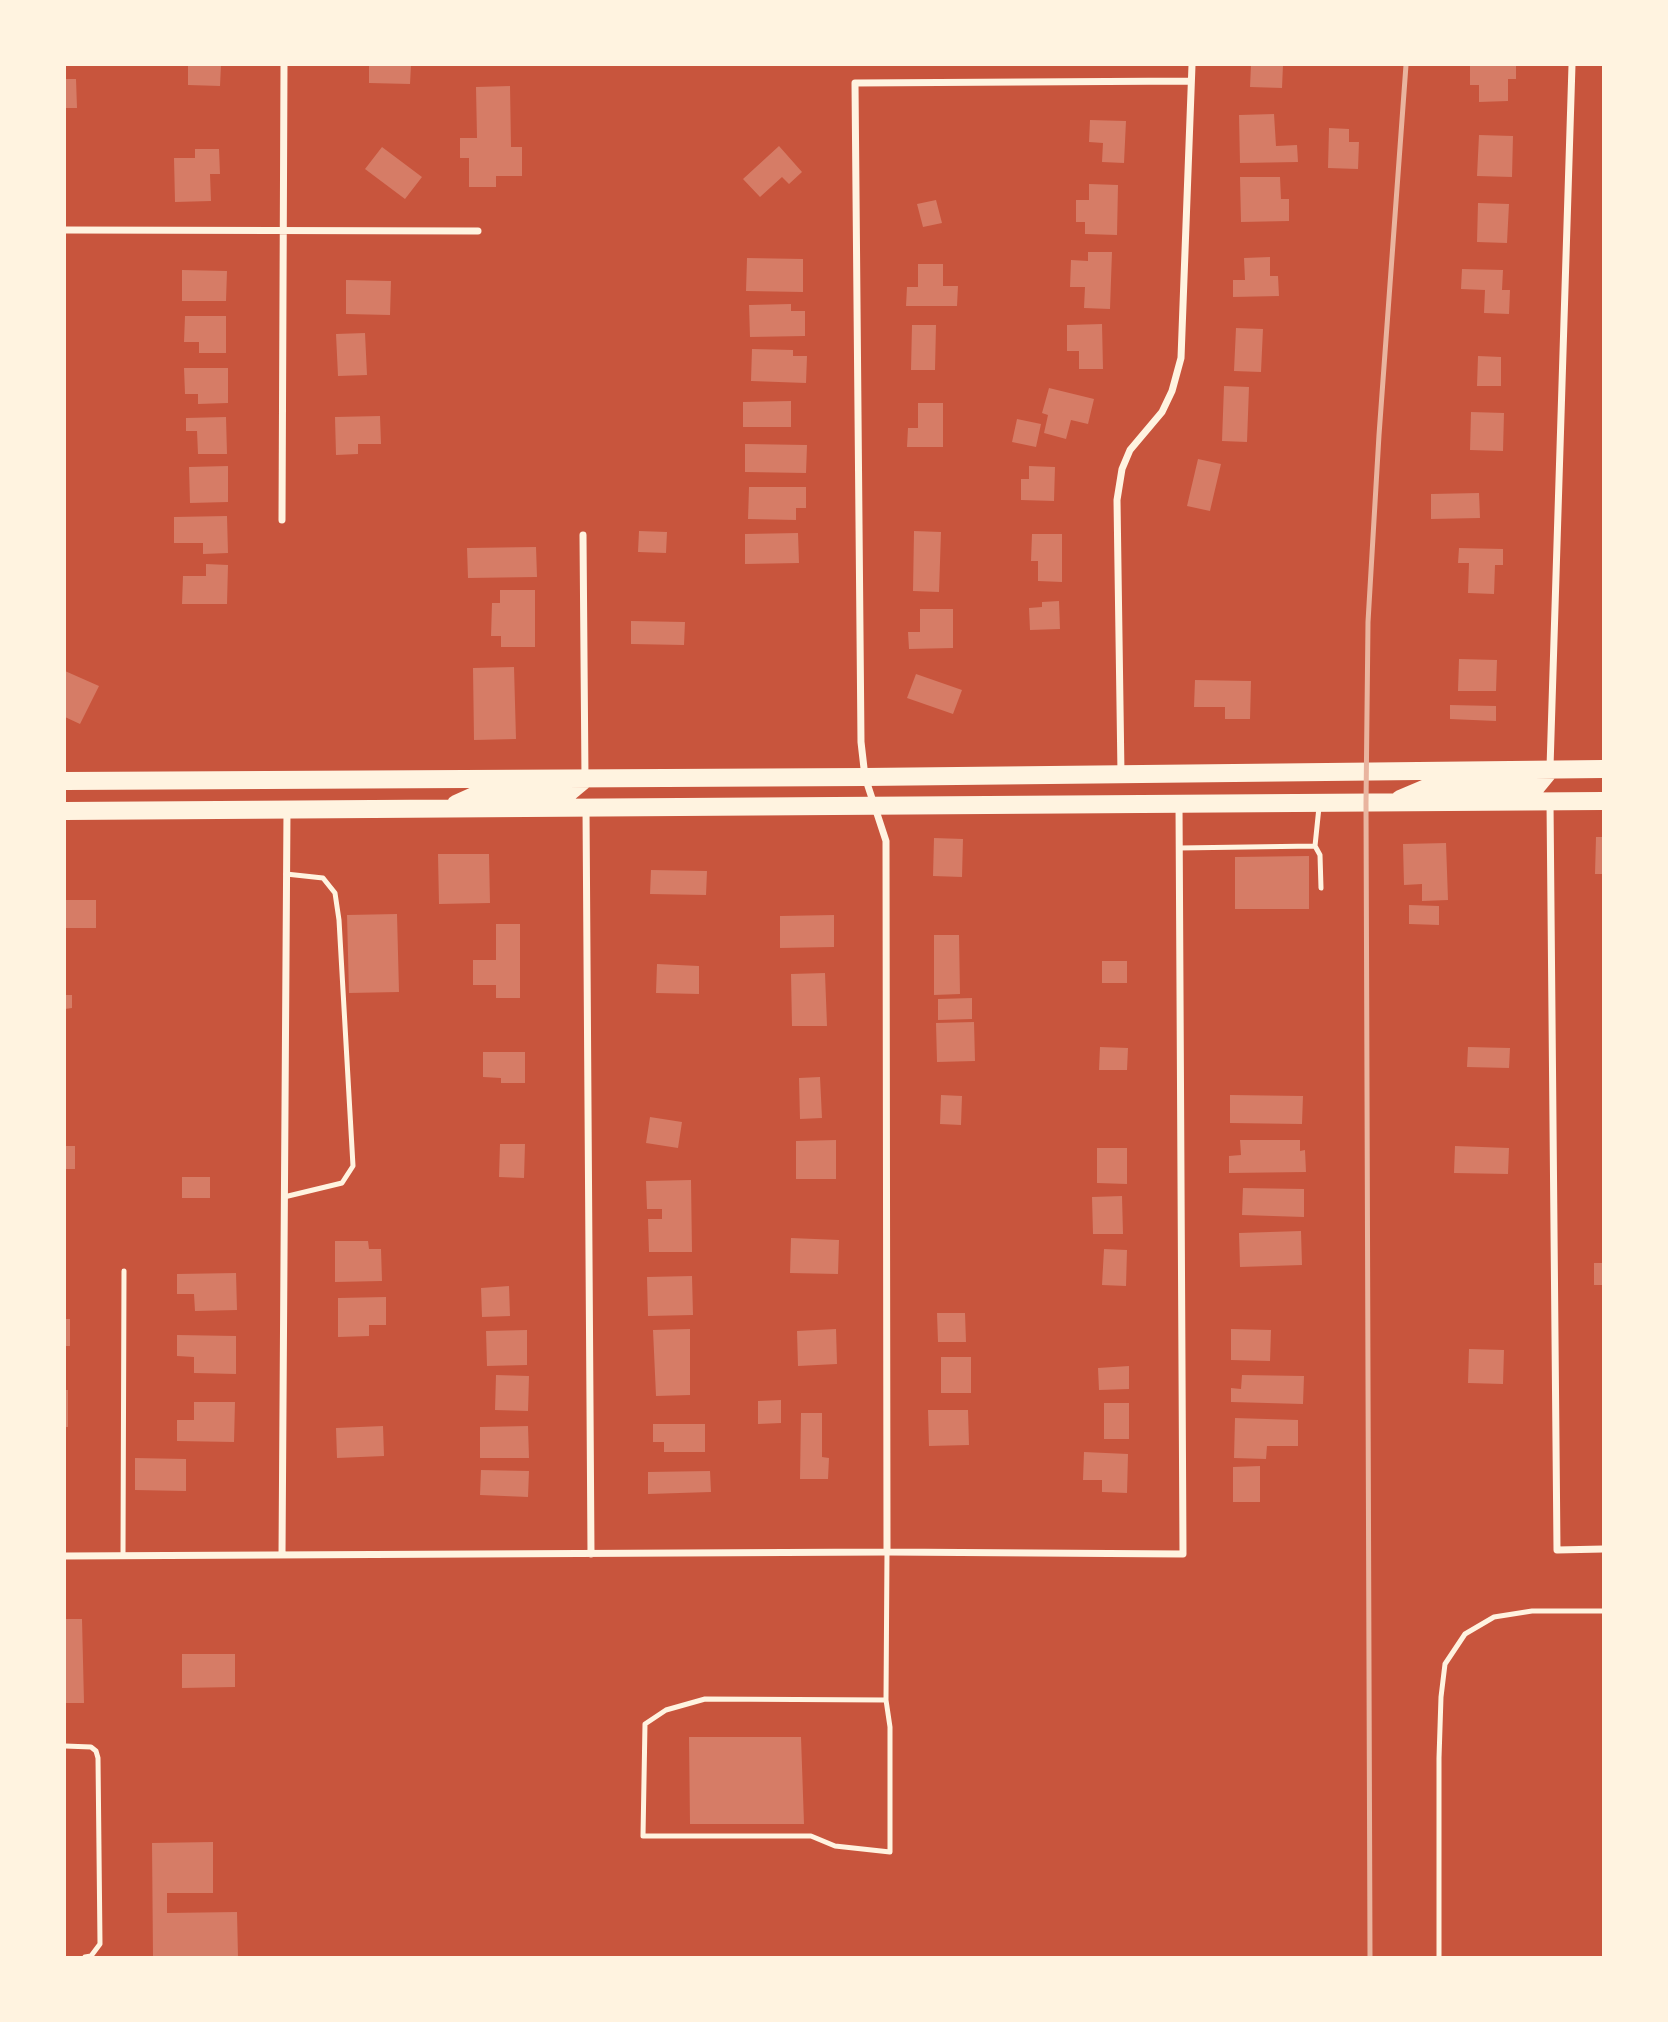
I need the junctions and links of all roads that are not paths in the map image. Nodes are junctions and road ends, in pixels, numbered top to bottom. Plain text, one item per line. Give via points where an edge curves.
1 (284, 65) edge
2 (1192, 65) edge
3 (1572, 65) edge
4 (1191, 81) junction
5 (285, 229) junction
6 (65, 230) edge
7 (478, 230) dead end
8 (282, 520) dead end
9 (583, 535) dead end
10 (1550, 769) junction
11 (1603, 769) edge
12 (1121, 774) junction
13 (865, 777) junction
14 (585, 779) junction
15 (65, 781) edge
16 (1550, 801) junction
17 (1603, 801) edge
18 (1392, 802) junction
19 (1320, 803) junction
20 (1179, 804) junction
21 (874, 806) junction
22 (448, 807) junction
23 (586, 807) junction
24 (287, 809) junction
25 (65, 811) edge
26 (1315, 846) junction
27 (1179, 848) junction
28 (286, 874) junction
29 (1321, 888) dead end
30 (284, 1197) junction
31 (124, 1271) dead end
32 (1603, 1549) edge
33 (887, 1552) junction
34 (123, 1555) junction
35 (282, 1555) junction
36 (591, 1555) junction
37 (65, 1556) edge
38 (1603, 1611) edge
39 (886, 1700) junction
40 (65, 1746) edge
41 (85, 1957) edge
42 (1438, 1957) edge

1 - 5 street
2 - 4 street
3 - 10 street
4 - 12 street via 1181,358 1162,412 1130,450 1117,500
4 - 13 street via 855,83
5 - 6 street
5 - 7 street
5 - 8 street
9 - 14 street
10 - 11 main road
10 - 12 main road
10 - 18 main road via 1536,787 1426,788
12 - 13 main road
13 - 14 main road
13 - 21 street
14 - 15 main road
14 - 22 main road via 567,794 476,795
16 - 17 main road
16 - 18 main road
16 - 32 street via 1557,1550
18 - 19 main road
19 - 20 main road
19 - 26 lane
20 - 21 main road
20 - 27 street
21 - 23 main road
21 - 33 street via 886,841
22 - 23 main road
22 - 24 main road
23 - 36 street
24 - 25 main road
24 - 28 street
26 - 27 lane
26 - 29 lane via 1320,855
27 - 33 street via 1183,1554
28 - 30 street
28 - 30 lane via 323,878 335,893 353,1166 342,1183
30 - 35 street
31 - 34 lane
33 - 36 street
33 - 39 lane
34 - 35 street
34 - 37 street
35 - 36 street
38 - 42 lane via 1532,1611 1494,1617 1465,1634 1445,1664 1438,1758
39 - 39 lane via 890,1852 835,1846 811,1836 643,1836 645,1724 666,1710 705,1699
40 - 41 lane via 91,1747 98,1758 100,1944

